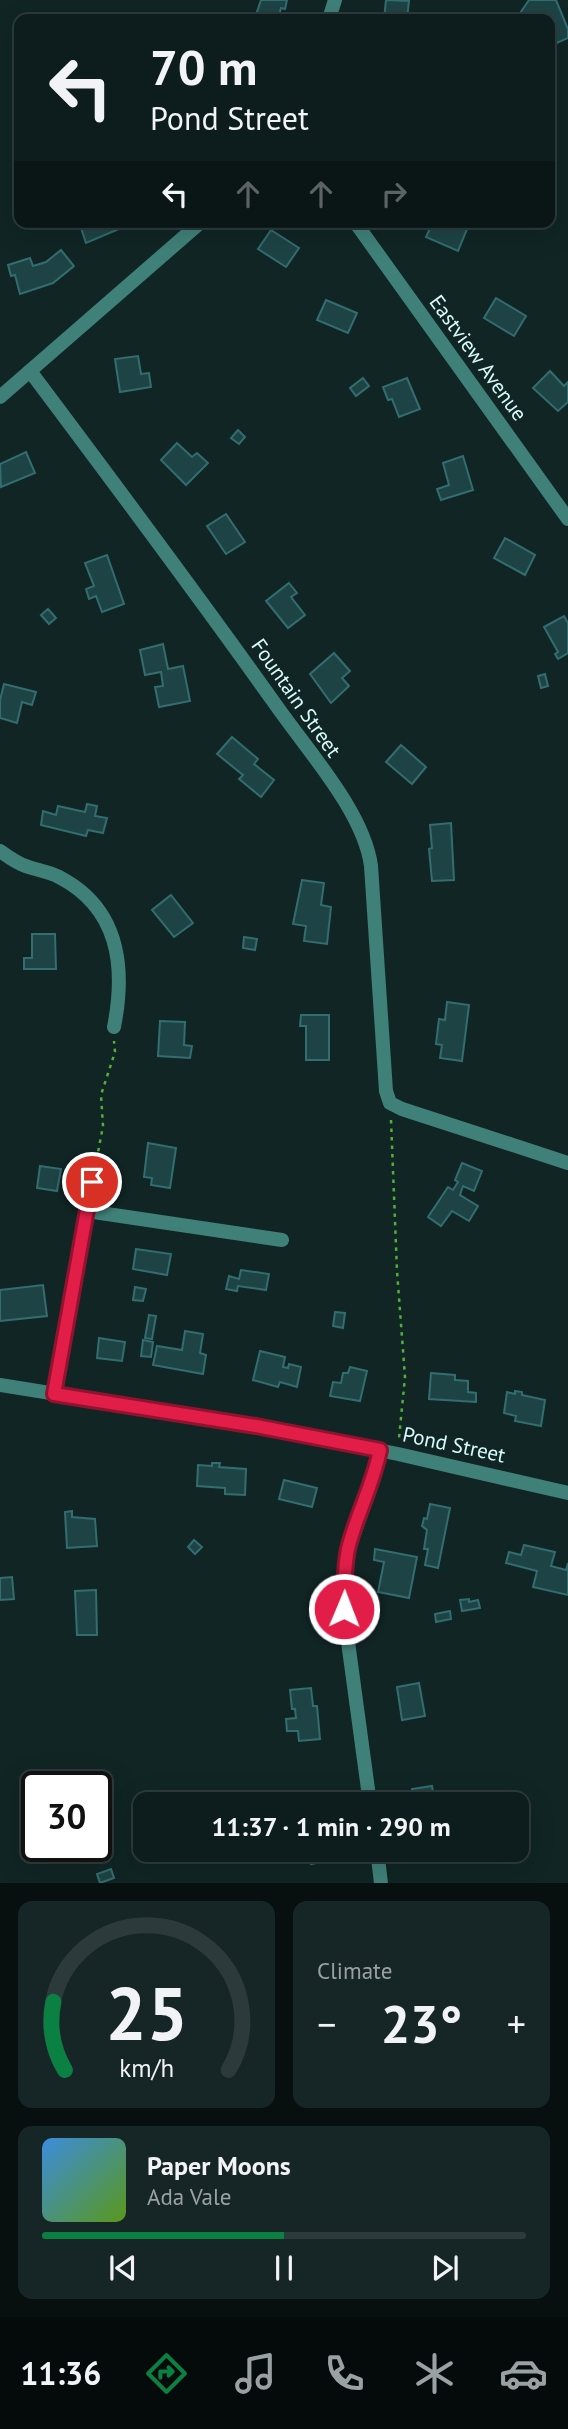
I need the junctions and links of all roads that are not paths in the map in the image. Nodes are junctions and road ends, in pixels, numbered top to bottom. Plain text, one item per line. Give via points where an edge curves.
1 (194, 228) edge
2 (359, 228) edge
3 (30, 371) junction
4 (0, 397) edge
5 (568, 519) edge
6 (0, 851) edge
7 (114, 1027) road end
8 (568, 1163) edge
9 (92, 1182) road end
10 (87, 1211) junction
11 (282, 1240) dead end
12 (0, 1385) edge
13 (54, 1394) junction
14 (380, 1450) junction
15 (568, 1493) edge
16 (368, 1792) edge
17 (378, 1862) edge
18 (381, 1883) edge

1 - 3 street
2 - 5 street, Eastview Avenue
3 - 4 street
3 - 8 street, Fountain Street via 211,613 345,802 364,837 390,1103
6 - 7 street via 79,889 93,899 106,919 120,981
9 - 10 street
10 - 11 street
10 - 13 street
12 - 13 street, Pond Street
13 - 14 street, Pond Street
14 - 15 street, Pond Street
14 - 16 street via 349,1548 344,1592
17 - 18 street

